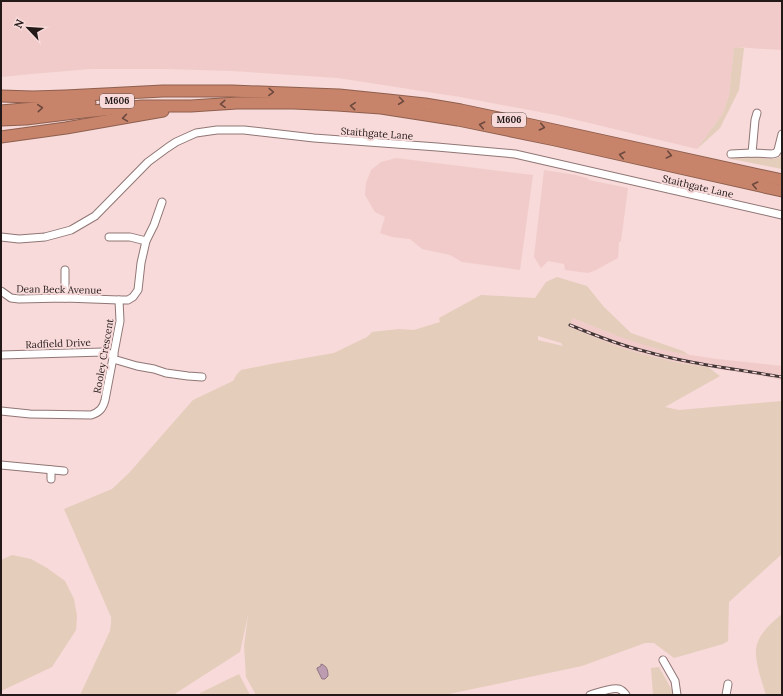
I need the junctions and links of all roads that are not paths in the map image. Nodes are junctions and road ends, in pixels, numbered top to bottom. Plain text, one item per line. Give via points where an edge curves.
1 (232, 91) junction
2 (1, 96) edge
3 (191, 106) junction
4 (1, 111) edge
5 (757, 113) dead end
6 (1, 120) edge
7 (782, 134) edge
8 (1, 137) edge
9 (752, 153) junction
10 (731, 154) dead end
11 (781, 180) edge
12 (782, 191) edge
13 (162, 202) dead end
14 (782, 215) edge
15 (1, 237) edge
16 (109, 237) dead end
17 (146, 241) junction
18 (65, 270) dead end
19 (1, 291) edge
20 (65, 298) junction
21 (119, 300) junction
22 (1, 355) edge
23 (114, 357) junction
24 (202, 377) dead end
25 (1, 411) edge
26 (1, 465) edge
27 (51, 470) junction
28 (64, 471) dead end
29 (50, 479) dead end
30 (663, 660) dead end
31 (728, 684) dead end
32 (590, 695) edge
33 (626, 695) edge
34 (677, 695) edge
35 (726, 695) edge

1 - 2 highway, M606
4 -> 1 highway, M606
1 -> 11 highway, M606 via 339,95 439,106
3 - 6 highway, M606 via 142,106
3 -> 8 highway, M606
12 -> 3 highway, M606 via 555,140 458,120 381,108 294,103
5 - 9 street
7 - 9 street via 776,153
9 - 10 street
13 - 17 street
14 - 15 street, Staithgate Lane via 515,154 244,130 217,130 196,133 167,148 148,162 95,216 71,230 45,237
16 - 17 street via 130,237
17 - 21 street via 138,290 128,300
18 - 20 street
19 - 20 street, Dean Beck Avenue via 11,298 19,299
20 - 21 street, Dean Beck Avenue
21 - 23 street, Rooley Crescent via 120,321
22 - 23 street, Radfield Drive via 103,352
23 - 24 street, Radfield Drive via 166,373
23 - 25 street, Rooley Crescent via 105,400 97,413 30,414
26 - 27 street
27 - 28 street
27 - 29 street
30 - 34 street via 675,681
31 - 35 street
32 - 33 street via 617,688

